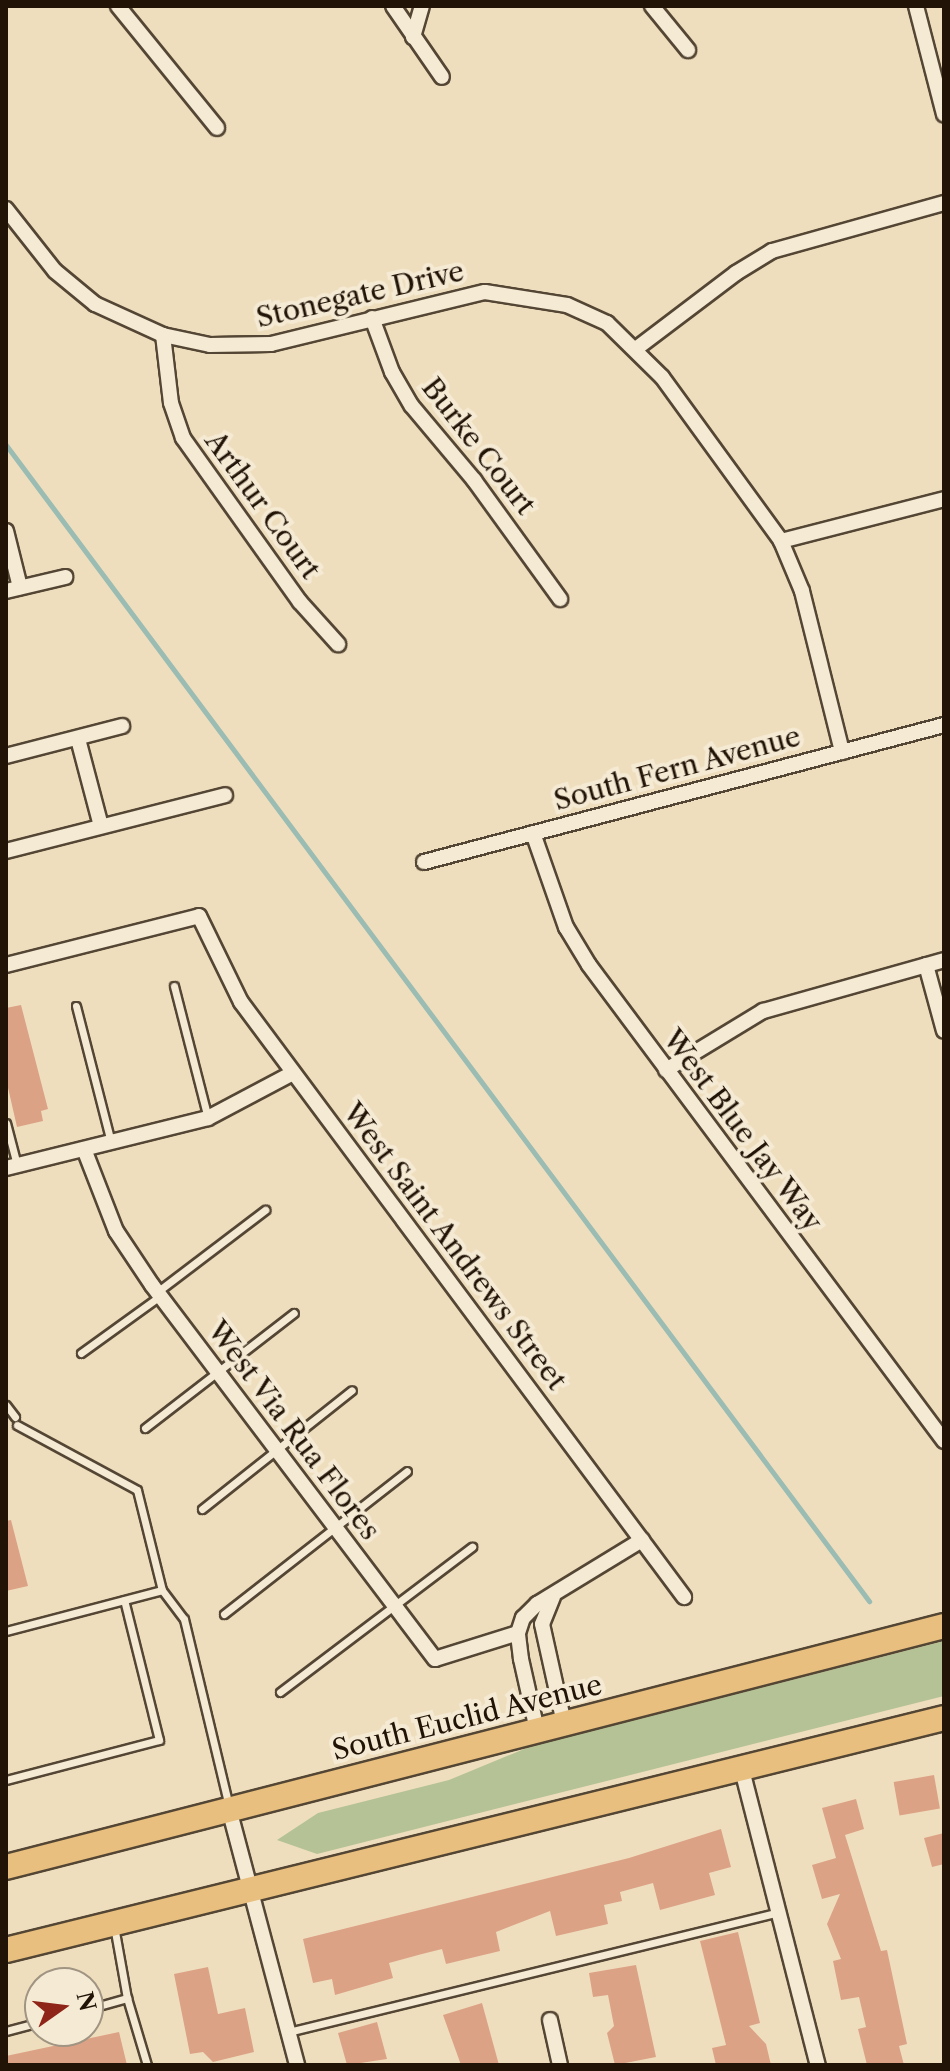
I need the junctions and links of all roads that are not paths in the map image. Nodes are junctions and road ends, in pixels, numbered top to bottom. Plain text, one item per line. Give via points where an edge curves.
1 (118, 6) edge
2 (393, 6) edge
3 (422, 6) edge
4 (652, 6) edge
5 (916, 6) edge
6 (413, 37) junction
7 (688, 50) dead end
8 (442, 77) dead end
9 (944, 114) edge
10 (217, 128) dead end
11 (944, 203) edge
12 (6, 209) edge
13 (372, 318) junction
14 (163, 335) junction
15 (637, 348) junction
16 (944, 499) edge
17 (6, 531) edge
18 (781, 541) junction
19 (65, 577) dead end
20 (13, 589) edge
21 (560, 599) dead end
22 (338, 644) dead end
23 (944, 725) edge
24 (122, 726) dead end
25 (78, 739) junction
26 (842, 752) junction
27 (6, 756) edge
28 (225, 795) dead end
29 (101, 826) junction
30 (533, 833) junction
31 (6, 851) edge
32 (424, 862) dead end
33 (944, 960) edge
34 (6, 965) edge
35 (926, 965) junction
36 (174, 986) dead end
37 (76, 1006) dead end
38 (944, 1031) edge
39 (666, 1070) junction
40 (293, 1073) junction
41 (208, 1118) junction
42 (6, 1123) edge
43 (111, 1142) junction
44 (84, 1149) junction
45 (12, 1167) edge
46 (265, 1210) dead end
47 (158, 1294) junction
48 (294, 1313) dead end
49 (81, 1353) dead end
50 (218, 1372) junction
51 (352, 1390) dead end
52 (6, 1405) edge
53 (145, 1428) dead end
54 (944, 1441) edge
55 (277, 1449) junction
56 (407, 1471) dead end
57 (202, 1509) dead end
58 (334, 1525) junction
59 (642, 1540) junction
60 (472, 1547) dead end
61 (162, 1590) junction
62 (553, 1597) junction
63 (684, 1597) dead end
64 (124, 1600) junction
65 (394, 1604) junction
66 (224, 1614) dead end
67 (944, 1626) edge
68 (6, 1631) edge
69 (518, 1633) junction
70 (280, 1692) dead end
71 (944, 1718) edge
72 (564, 1723) junction
73 (537, 1730) junction
74 (742, 1770) junction
75 (6, 1780) edge
76 (229, 1809) junction
77 (6, 1867) edge
78 (252, 1889) junction
79 (779, 1912) junction
80 (113, 1924) junction
81 (6, 1950) edge
82 (127, 1998) junction
83 (104, 2004) edge
84 (550, 2020) dead end
85 (288, 2032) junction
86 (147, 2065) edge
87 (297, 2065) edge
88 (560, 2065) edge
89 (818, 2065) edge

1 - 10 street
2 - 6 street
3 - 6 street
4 - 7 street
5 - 9 street
6 - 8 street
11 - 15 street via 772,251
12 - 14 street, Stonegate Drive via 55,271 95,304
13 - 14 street, Stonegate Drive via 248,346
13 - 15 street, Stonegate Drive via 485,292 523,295 567,305 607,323
13 - 21 street, Burke Court via 392,372 412,406 474,480
14 - 22 street, Arthur Court via 167,381 183,438 300,602
15 - 18 street, Stonegate Drive via 739,477
16 - 18 street
17 - 20 street
18 - 26 street, Stonegate Drive via 802,591
19 - 20 street
23 - 26 street, South Fern Avenue
24 - 25 street
25 - 27 street
25 - 29 street
26 - 30 street, South Fern Avenue
28 - 29 street
29 - 31 street
30 - 32 street, South Fern Avenue
30 - 39 street, West Blue Jay Way via 566,927
33 - 35 street
34 - 40 street, West Saint Andrews Street via 199,916 241,1002
35 - 38 street
35 - 39 street via 763,1011
36 - 41 lane
37 - 43 lane
39 - 54 street, West Blue Jay Way
40 - 41 street
40 - 59 street, West Saint Andrews Street
41 - 43 street
42 - 45 lane
43 - 44 street
44 - 45 street
44 - 47 street, West Via Rua Flores via 116,1231
46 - 47 lane
47 - 49 lane
47 - 50 street, West Via Rua Flores
48 - 50 lane
50 - 53 lane
50 - 55 street, West Via Rua Flores
51 - 55 lane
52 - 61 lane via 16,1421 137,1490
55 - 57 lane
55 - 58 street, West Via Rua Flores
56 - 58 lane
58 - 65 street, West Via Rua Flores
58 - 66 lane
59 - 62 street
59 - 63 street, West Saint Andrews Street
60 - 65 lane
61 - 64 lane
61 - 76 lane via 184,1619
62 - 69 street via 537,1604
62 - 72 street via 542,1624
64 - 68 lane
64 - 75 lane via 159,1740
65 - 69 street, West Via Rua Flores via 435,1659
65 - 70 lane
67 - 72 main road, South Euclid Avenue
69 - 73 street
71 - 74 main road
72 - 73 main road, South Euclid Avenue
73 - 76 main road, South Euclid Avenue
74 - 78 main road
74 - 79 street
76 - 77 main road, South Euclid Avenue
76 - 78 street
78 - 80 main road
78 - 85 street
79 - 85 lane
79 - 89 street
80 - 81 main road
80 - 82 lane
82 - 83 lane
82 - 86 lane
84 - 88 street
85 - 87 street

